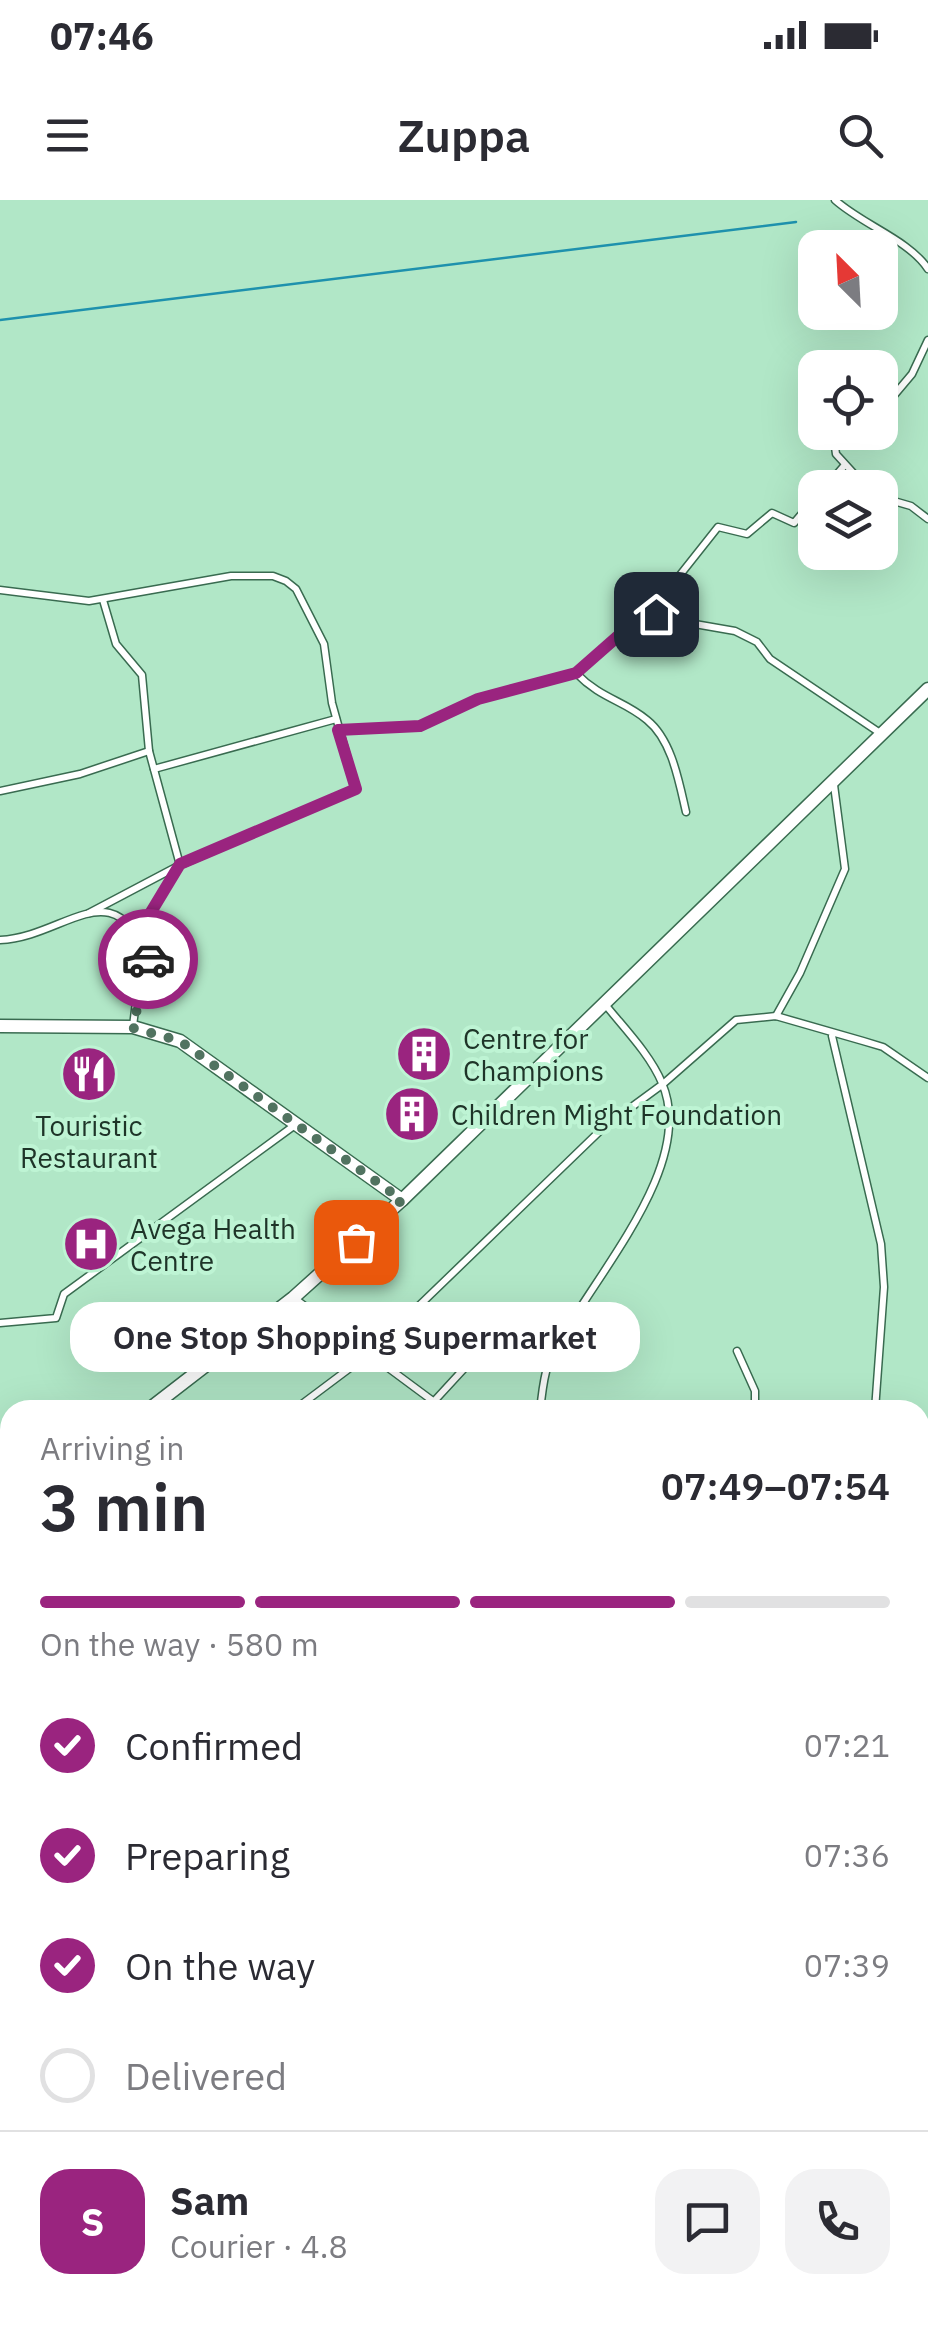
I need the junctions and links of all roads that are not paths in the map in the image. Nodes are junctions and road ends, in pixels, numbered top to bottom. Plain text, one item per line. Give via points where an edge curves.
1 (835, 200) edge
2 (927, 264) edge
3 (928, 340) edge
4 (926, 354) edge
5 (898, 389) edge
6 (836, 450) edge
7 (844, 466) junction
8 (840, 470) edge
9 (848, 470) edge
10 (898, 502) edge
11 (798, 517) edge
12 (928, 519) edge
13 (0, 590) edge
14 (103, 600) junction
15 (642, 615) junction
16 (576, 673) junction
17 (928, 690) edge
18 (336, 719) junction
19 (338, 730) junction
20 (881, 734) junction
21 (149, 751) junction
22 (154, 769) junction
23 (833, 780) junction
24 (0, 790) edge
25 (686, 812) dead end
26 (180, 864) junction
27 (88, 913) junction
28 (139, 932) junction
29 (0, 940) edge
30 (604, 1003) junction
31 (776, 1016) junction
32 (0, 1026) edge
33 (133, 1028) junction
34 (832, 1036) junction
35 (928, 1078) edge
36 (663, 1084) junction
37 (298, 1123) junction
38 (402, 1200) junction
39 (293, 1298) junction
40 (518, 1310) dead end
41 (0, 1323) edge
42 (737, 1351) dead end
43 (370, 1353) junction
44 (166, 1400) edge
45 (307, 1400) edge
46 (434, 1400) edge
47 (436, 1400) edge
48 (542, 1400) edge
49 (755, 1400) edge
50 (877, 1400) edge

1 - 2 street
3 - 4 street
4 - 5 street
6 - 7 street
7 - 8 street
7 - 9 street
10 - 12 street
11 - 15 street via 794,522 772,513 747,534 718,526
13 - 14 street
14 - 18 street via 231,576 286,581 324,644
14 - 21 street via 116,644 142,676
15 - 16 street
15 - 20 street via 734,631 757,642 770,660
16 - 19 street via 478,699 420,726
16 - 25 street via 596,694 655,728
17 - 20 highway
18 - 19 street
18 - 22 street
19 - 26 street via 353,792
20 - 23 highway
21 - 22 street
21 - 24 street
22 - 26 street
23 - 30 highway
23 - 31 street via 845,870
26 - 27 street
26 - 28 street
27 - 28 street via 116,914
27 - 29 street
28 - 33 street via 150,973
30 - 36 street
30 - 38 highway
31 - 34 street
31 - 36 street via 736,1020
32 - 33 highway
33 - 37 highway via 180,1041
34 - 35 street via 883,1047
34 - 50 street via 881,1244
36 - 43 street via 602,1128
36 - 48 street via 668,1116 656,1178 547,1368
37 - 38 highway
37 - 41 street via 64,1294 56,1318
38 - 39 highway
39 - 43 street
39 - 44 highway
40 - 47 street
42 - 49 street
43 - 45 street
43 - 46 street

